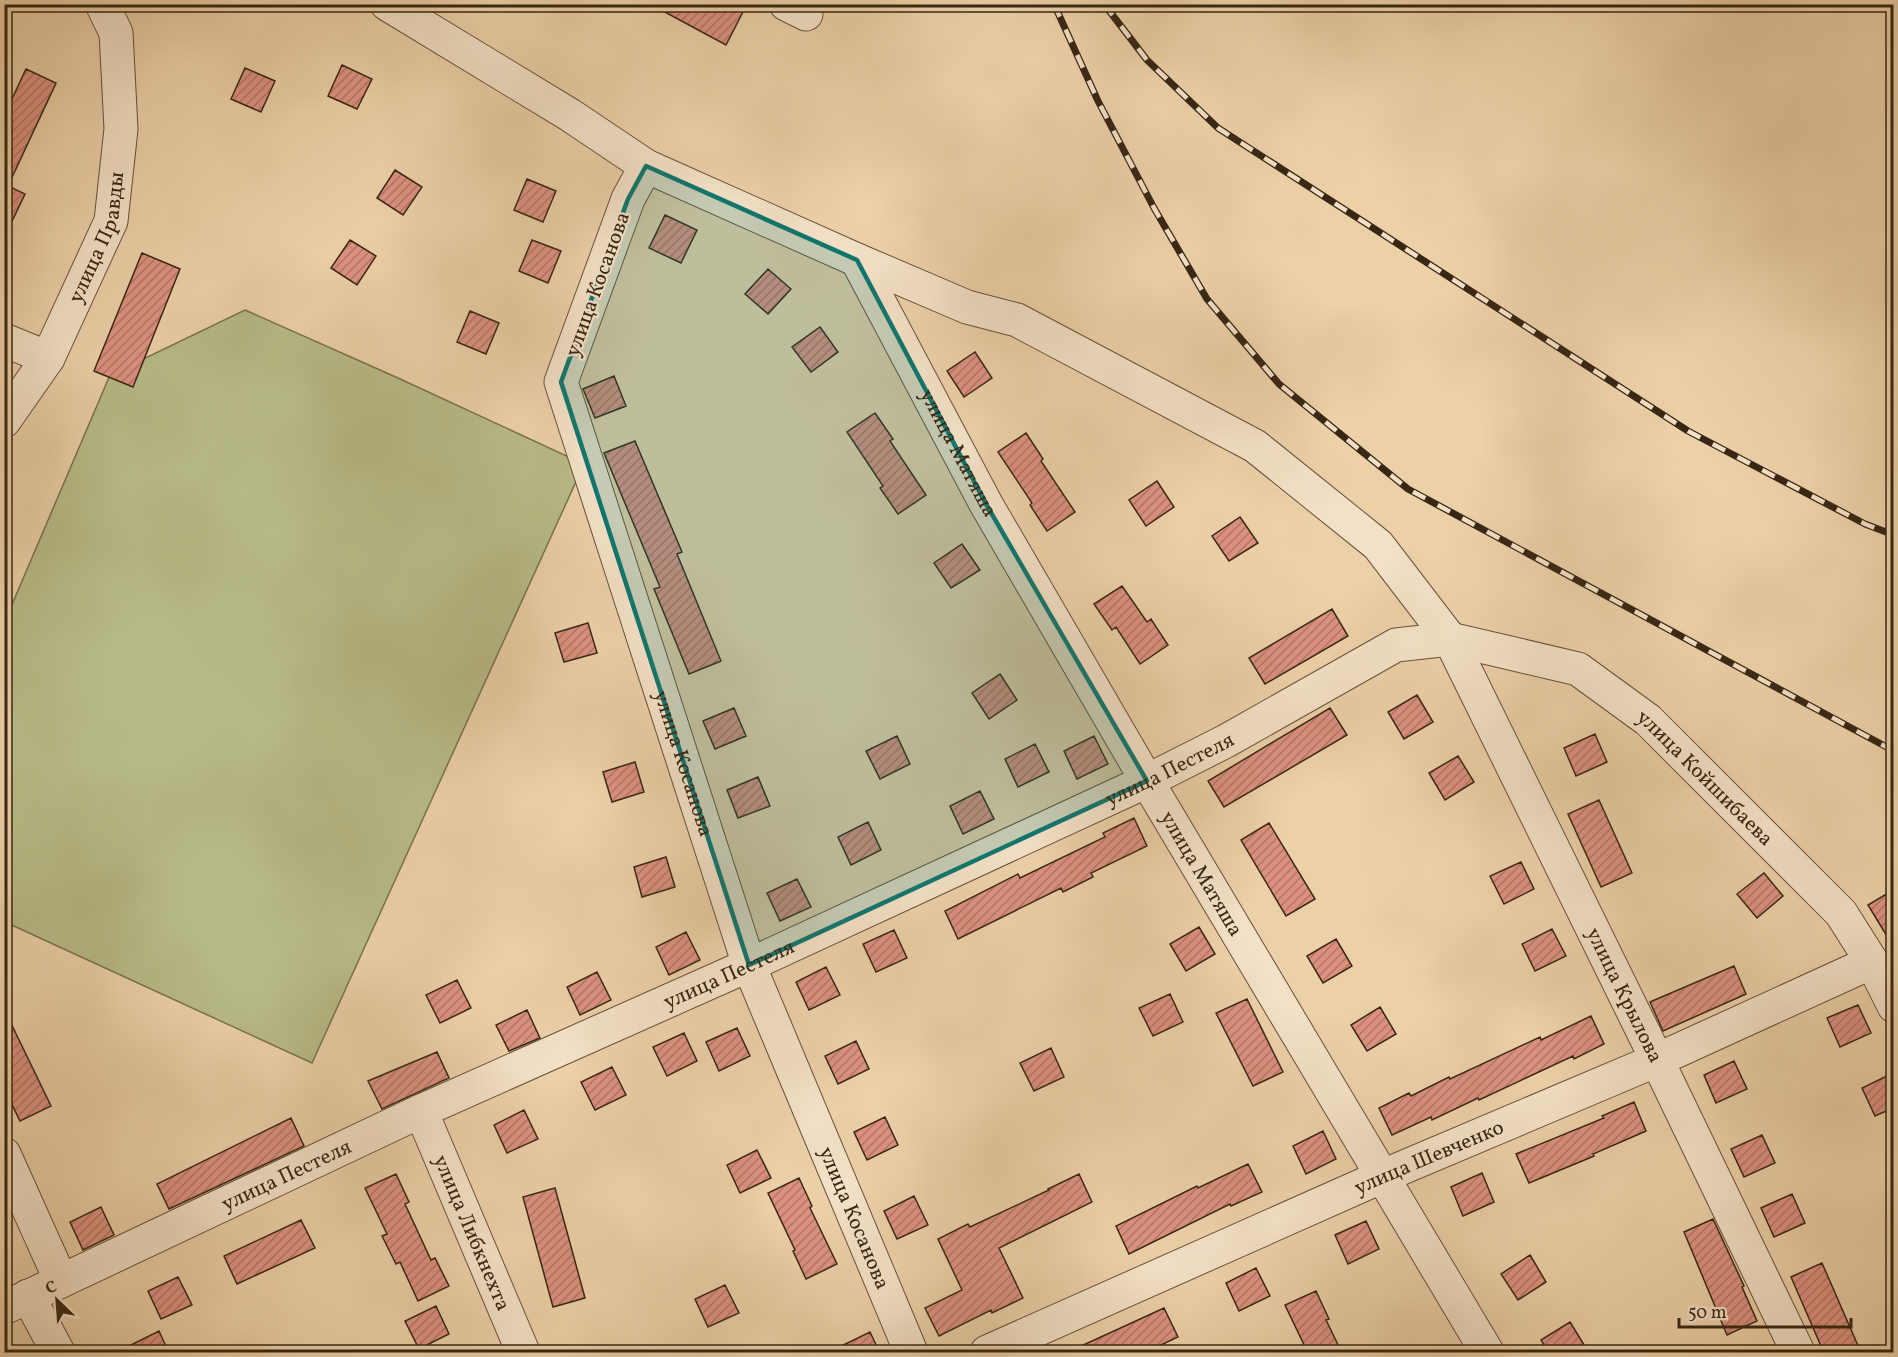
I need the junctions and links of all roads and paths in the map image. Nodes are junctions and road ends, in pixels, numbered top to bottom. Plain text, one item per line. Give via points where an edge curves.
1 (387, 4) edge
2 (109, 19) edge
3 (646, 166) junction
4 (857, 260) junction
5 (4, 340) edge
6 (48, 358) junction
7 (4, 421) edge
8 (1450, 639) junction
9 (1147, 781) junction
10 (1872, 962) junction
11 (749, 965) junction
12 (1893, 1006) edge
13 (1657, 1060) junction
14 (421, 1111) junction
15 (4, 1154) edge
16 (1383, 1176) junction
17 (61, 1281) junction
18 (16, 1302) edge
19 (58, 1353) edge
20 (523, 1353) edge
21 (911, 1353) edge
22 (987, 1353) edge
23 (1488, 1353) edge
24 (1798, 1353) edge

1 - 3 street, улица Крылова
2 - 6 street, улица Правды via 121,129 111,221
3 - 4 street, улица Крылова
3 - 11 street, улица Косанова via 628,199 561,382
4 - 8 street, улица Крылова via 967,307 1017,320 1255,446 1378,545
4 - 9 street, улица Матяша via 986,504
5 - 6 street
6 - 7 street, улица Правды
8 - 9 street, улица Пестеля via 1396,645
8 - 10 street, улица Койшибаева via 1578,669 1648,720 1841,913
8 - 13 street, улица Крылова
9 - 11 street, улица Пестеля
9 - 16 street, улица Матяша
10 - 12 street, улица Койшибаева
10 - 13 street, улица Шевченко
11 - 14 street, улица Пестеля
11 - 21 street, улица Косанова
13 - 16 street, улица Шевченко
13 - 24 street, улица Крылова
14 - 17 street, улица Пестеля
14 - 20 street, улица Либкнехта
15 - 17 street
16 - 22 street, улица Шевченко
16 - 23 street, улица Матяша
17 - 18 street, улица Пестеля
18 - 19 street

